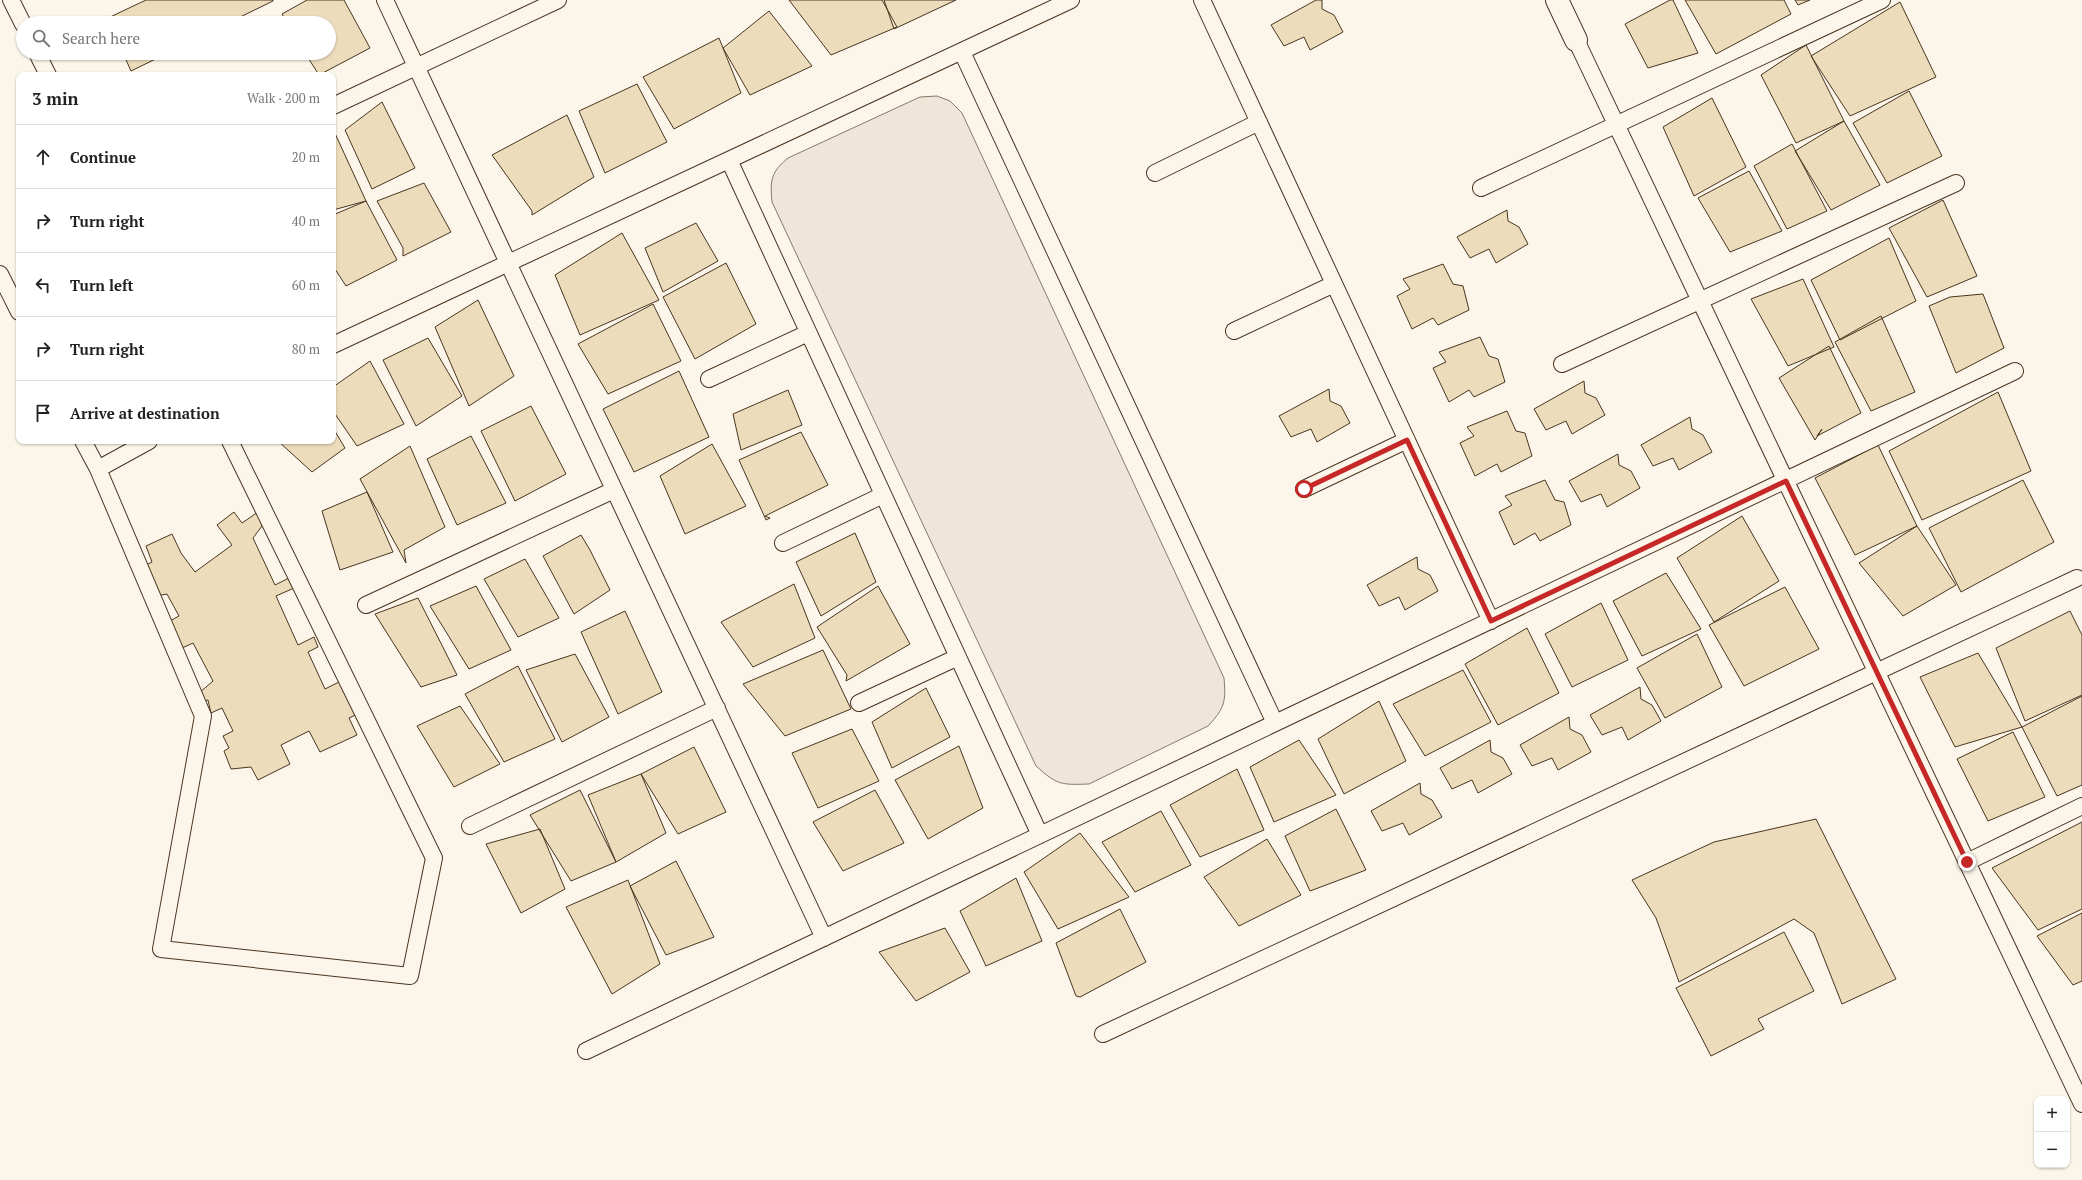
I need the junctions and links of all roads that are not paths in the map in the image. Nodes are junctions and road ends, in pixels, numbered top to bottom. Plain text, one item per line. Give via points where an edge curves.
1 (11, 0) edge
2 (386, 0) edge
3 (558, 0) edge
4 (1071, 0) edge
5 (1202, 0) edge
6 (1557, 0) edge
7 (1882, 0) edge
8 (19, 16) edge
9 (1576, 40) joint
10 (962, 52) junction
11 (40, 60) edge
12 (416, 66) junction
13 (46, 72) edge
14 (336, 105) edge
15 (1259, 122) junction
16 (1616, 125) junction
17 (729, 160) junction
18 (1155, 174) dead end
19 (1956, 183) dead end
20 (1481, 188) dead end
21 (509, 263) junction
22 (0, 274) edge
23 (1334, 284) junction
24 (1700, 300) junction
25 (16, 306) edge
26 (1234, 331) dead end
27 (808, 333) junction
28 (336, 344) edge
29 (1562, 364) dead end
30 (2016, 371) dead end
31 (709, 379) dead end
32 (1407, 440) junction
33 (85, 444) edge
34 (144, 444) edge
35 (231, 444) edge
36 (98, 469) junction
37 (1786, 481) junction
38 (1304, 489) dead end
39 (614, 490) junction
40 (883, 495) junction
41 (783, 543) dead end
42 (2077, 578) dead end
43 (366, 606) dead end
44 (1491, 621) junction
45 (958, 657) junction
46 (1877, 672) junction
47 (859, 703) dead end
48 (717, 708) junction
49 (1275, 723) junction
50 (2082, 806) edge
51 (470, 826) dead end
52 (1040, 835) junction
53 (1967, 862) junction
54 (824, 938) junction
55 (1103, 1034) dead end
56 (586, 1051) dead end
57 (2082, 1104) edge

1 - 8 lane
2 - 12 lane
3 - 12 lane
4 - 10 lane
5 - 15 lane
6 - 9 street
7 - 16 lane
9 - 16 lane
10 - 17 lane
10 - 49 lane
11 - 13 lane
12 - 14 lane
12 - 21 lane
15 - 18 lane
15 - 23 lane
16 - 20 lane
16 - 24 lane
17 - 21 lane
17 - 27 lane
19 - 24 lane
21 - 28 lane
21 - 39 lane
22 - 25 lane
23 - 26 lane
23 - 32 lane
24 - 29 lane
24 - 37 lane
27 - 31 lane
27 - 40 lane
30 - 37 lane
32 - 38 lane
32 - 44 lane
33 - 36 lane
34 - 36 lane
35 - 36 lane via 434,858 410,976 161,949 204,716
37 - 44 lane
37 - 46 lane
39 - 43 lane
39 - 48 lane
40 - 41 lane
40 - 45 lane
42 - 46 lane
44 - 49 lane
45 - 47 lane
45 - 52 lane
46 - 53 lane
46 - 55 lane
48 - 51 lane
48 - 54 lane
49 - 52 lane
50 - 53 lane
52 - 54 lane
53 - 57 lane
54 - 56 lane

